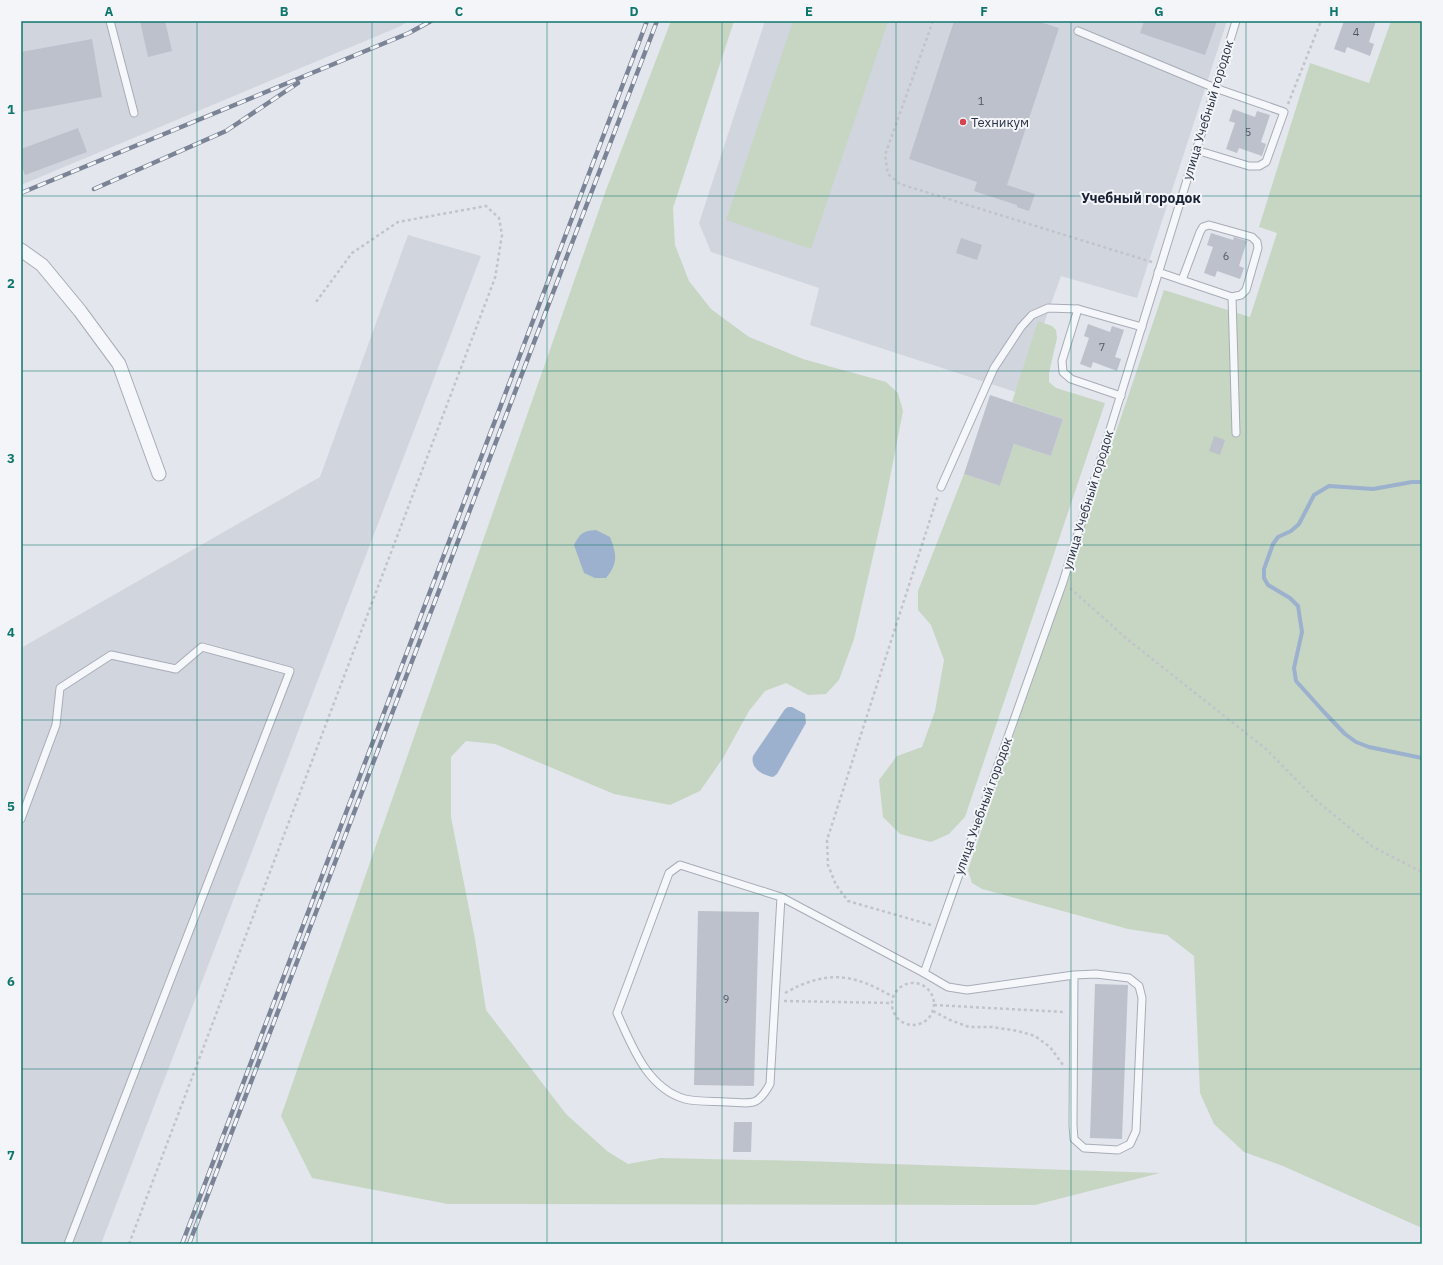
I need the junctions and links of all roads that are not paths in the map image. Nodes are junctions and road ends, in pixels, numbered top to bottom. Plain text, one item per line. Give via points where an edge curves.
1 (110, 21) edge
2 (1236, 21) edge
3 (1078, 31) dead end
4 (1215, 88) junction
5 (134, 113) dead end
6 (1196, 150) junction
7 (21, 250) edge
8 (1159, 268) junction
9 (1182, 280) junction
10 (1232, 297) junction
11 (1078, 308) junction
12 (1142, 327) junction
13 (1121, 396) junction
14 (1236, 433) dead end
15 (159, 474) dead end
16 (941, 487) road end
17 (21, 819) edge
18 (781, 897) junction
19 (924, 973) junction
20 (1074, 975) junction
21 (68, 1244) edge

1 - 5 lane
2 - 4 lane, улица Учебный городок
3 - 4 lane
4 - 6 lane, улица Учебный городок
4 - 6 lane via 1284,112 1266,162 1259,166 1249,166
6 - 8 lane, улица Учебный городок
7 - 15 street via 42,265 119,364
8 - 9 lane
8 - 12 lane, улица Учебный городок
9 - 10 lane
9 - 10 lane via 1203,226 1209,225 1252,237 1258,248 1246,290 1241,295
10 - 14 lane
11 - 12 lane
11 - 13 lane via 1062,361 1063,372 1071,379
11 - 16 lane via 1048,308 1032,315 1021,327 994,368
12 - 13 lane, улица Учебный городок
13 - 19 lane, улица Учебный городок via 1063,582
17 - 21 lane via 56,725 60,688 111,655 176,669 202,647 290,671
18 - 18 lane via 770,1084 763,1097 752,1103 686,1099 666,1090 650,1075 637,1056 617,1013 669,872 680,865
18 - 19 lane
19 - 20 lane via 948,987 967,990
20 - 20 lane via 1096,974 1129,978 1139,986 1142,998 1136,1131 1130,1144 1118,1150 1084,1148 1074,1139

